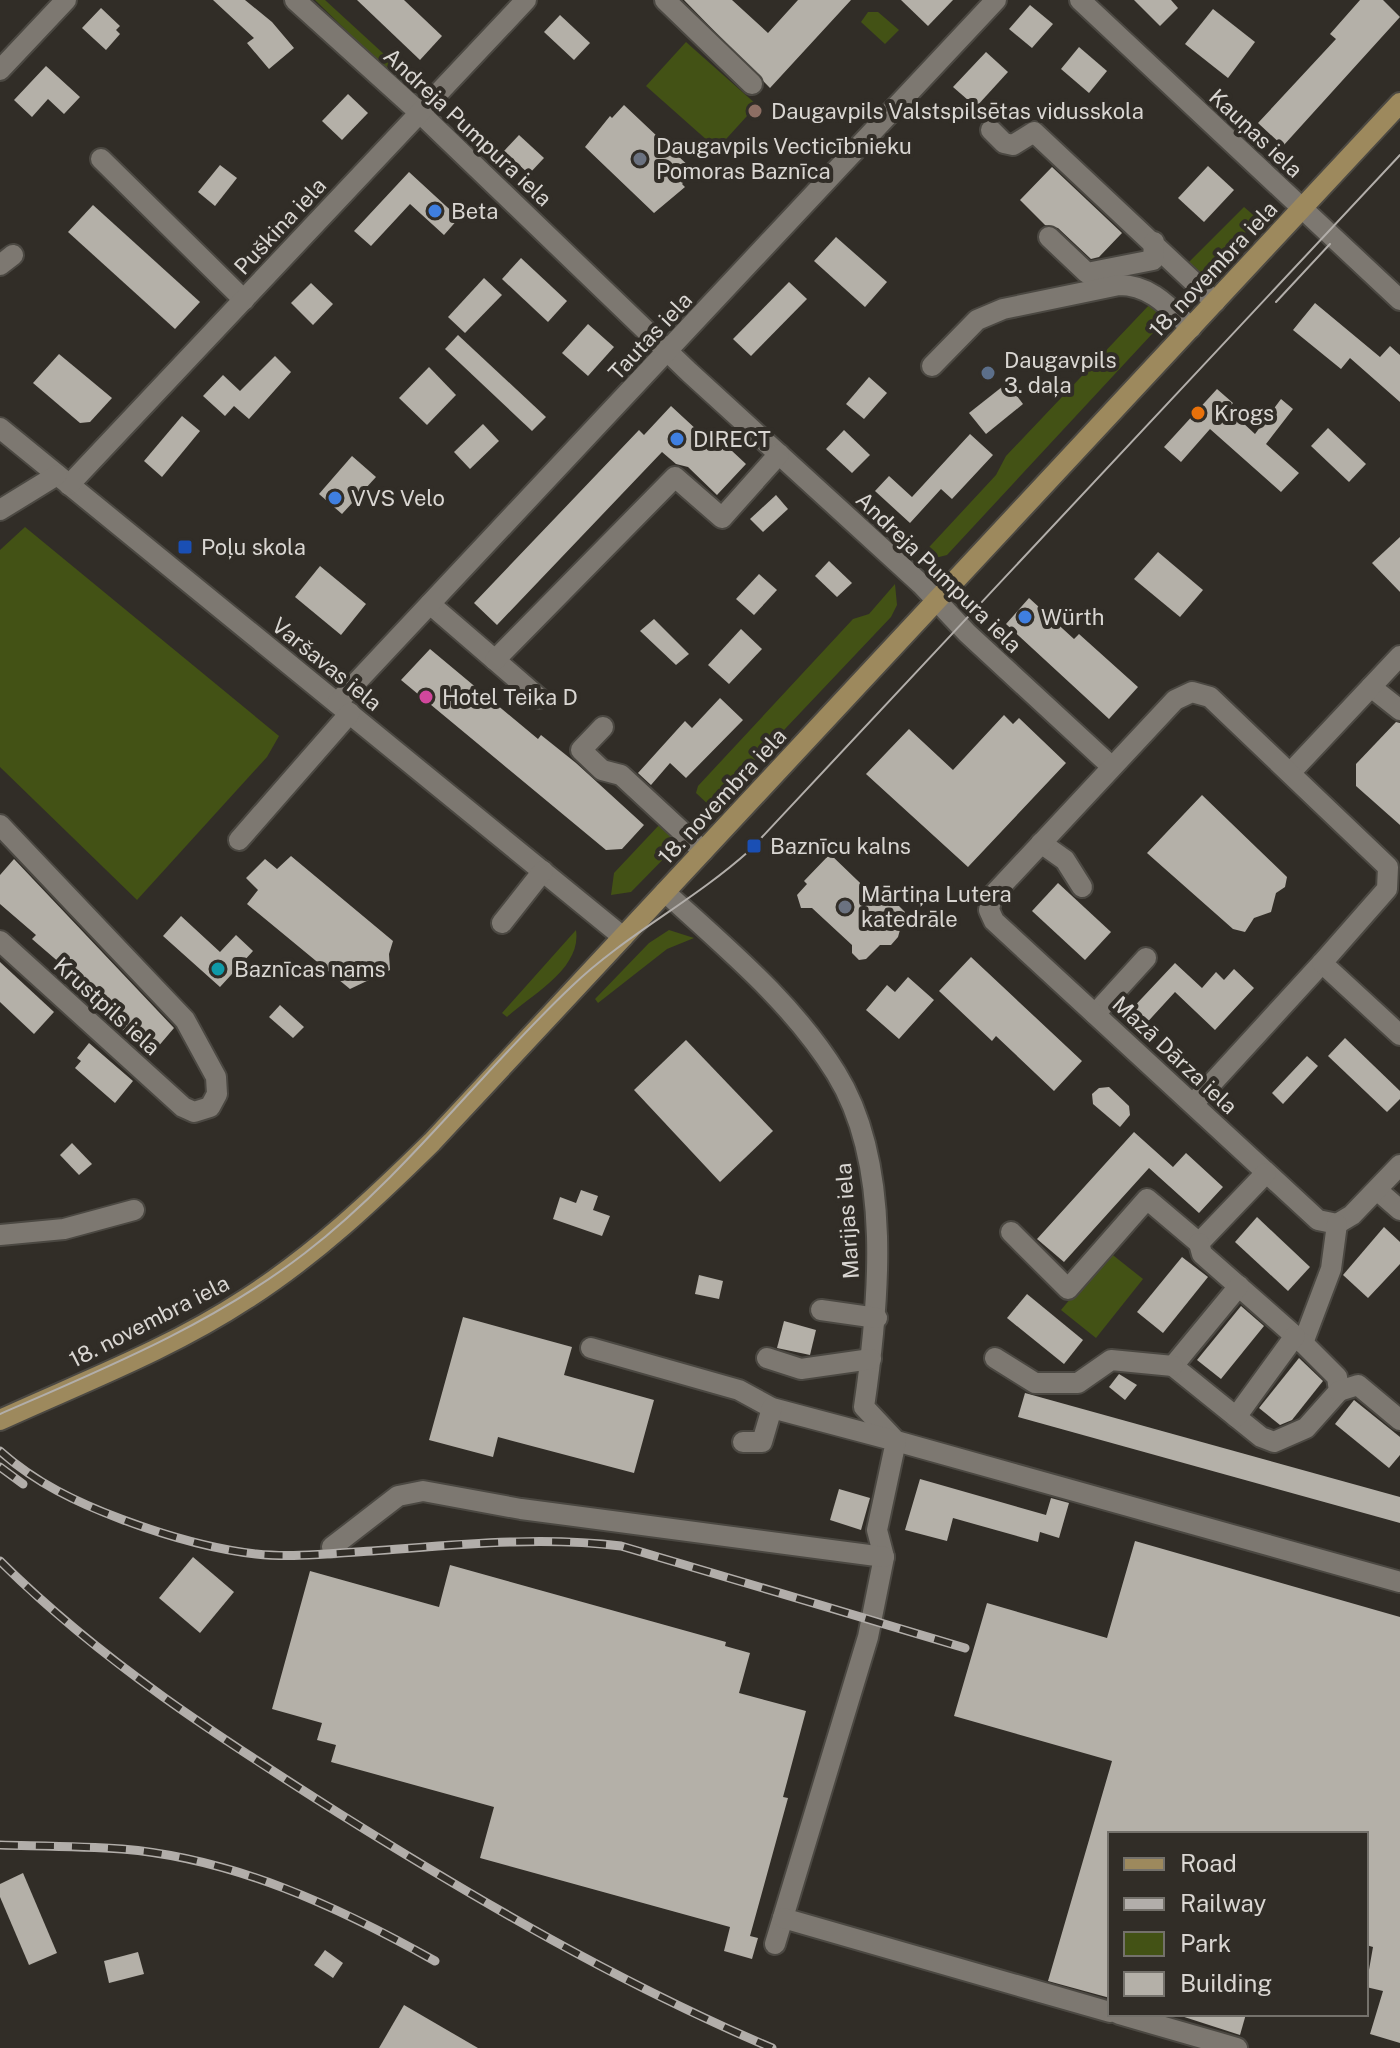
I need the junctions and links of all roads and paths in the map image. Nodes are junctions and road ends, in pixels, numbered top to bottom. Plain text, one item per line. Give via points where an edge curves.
1 (66, 0) edge
2 (295, 0) edge
3 (526, 0) edge
4 (665, 0) edge
5 (996, 0) edge
6 (1080, 0) edge
7 (0, 70) edge
8 (752, 84) dead end
9 (1400, 103) edge
10 (419, 112) junction
11 (991, 130) dead end
12 (101, 159) dead end
13 (1302, 208) junction
14 (1049, 237) dead end
15 (1154, 242) junction
16 (244, 300) junction
17 (1400, 300) edge
18 (1215, 302) junction
19 (1191, 328) junction
20 (668, 351) junction
21 (932, 366) dead end
22 (0, 428) edge
23 (779, 454) junction
24 (63, 480) junction
25 (0, 510) edge
26 (937, 601) junction
27 (430, 604) junction
28 (1400, 656) edge
29 (495, 660) junction
30 (1371, 687) junction
31 (539, 698) dead end
32 (343, 708) junction
33 (1400, 710) edge
34 (603, 727) dead end
35 (1111, 766) junction
36 (1291, 772) junction
37 (0, 825) edge
38 (239, 840) dead end
39 (1041, 843) junction
40 (703, 851) junction
41 (543, 871) junction
42 (1082, 887) dead end
43 (665, 892) junction
44 (502, 923) dead end
45 (623, 937) junction
46 (0, 941) edge
47 (1146, 958) dead end
48 (1322, 963) junction
49 (1095, 1014) junction
50 (1400, 1035) edge
51 (1193, 1104) junction
52 (1400, 1165) edge
53 (1266, 1173) junction
54 (1377, 1190) junction
55 (134, 1210) dead end
56 (1400, 1210) edge
57 (1337, 1224) junction
58 (1011, 1232) dead end
59 (0, 1235) edge
60 (1199, 1243) junction
61 (1239, 1286) junction
62 (821, 1310) dead end
63 (877, 1318) junction
64 (1299, 1339) junction
65 (591, 1348) dead end
66 (767, 1358) dead end
67 (995, 1358) dead end
68 (871, 1359) junction
69 (1173, 1366) junction
70 (1339, 1391) junction
71 (772, 1408) junction
72 (1236, 1417) junction
73 (0, 1420) edge
74 (1400, 1420) edge
75 (896, 1441) junction
76 (743, 1442) dead end
77 (332, 1547) dead end
78 (884, 1557) junction
79 (1400, 1582) edge
80 (783, 1918) junction
81 (775, 1944) dead end
82 (1108, 2011) edge
83 (1126, 2016) edge
84 (1237, 2048) edge

1 - 7 street
2 - 10 street, Andreja Pumpura iela
3 - 10 street, Puškina iela
4 - 8 street
5 - 20 street, Tautas iela
6 - 13 street, Kauņas iela
9 - 13 main road, 18. novembra iela
10 - 16 street, Puškina iela
10 - 20 street, Andreja Pumpura iela
11 - 15 street via 1013,145 1034,132
12 - 16 street
13 - 17 street, Kauņas iela
13 - 18 main road, 18. novembra iela
14 - 15 street via 1087,273 1153,260
15 - 18 street
16 - 24 street, Puškina iela
18 - 19 main road, 18. novembra iela
19 - 21 street via 1153,293 1119,285 1003,309 977,320
19 - 26 main road, 18. novembra iela
20 - 23 street, Andreja Pumpura iela
20 - 27 street, Tautas iela
22 - 24 street, Varšavas iela
23 - 26 street, Andreja Pumpura iela
23 - 29 street via 722,518 675,477
24 - 25 street, Puškina iela
24 - 32 street, Varšavas iela
26 - 35 street, Andreja Pumpura iela
26 - 40 main road, 18. novembra iela
27 - 29 street
27 - 32 street, Tautas iela
28 - 30 street
29 - 31 street
30 - 33 street
30 - 36 street
32 - 38 street, Tautas iela
32 - 41 street, Varšavas iela
34 - 40 street via 581,750 602,770 621,775
35 - 36 street via 1175,700 1192,692 1210,697
35 - 39 street
36 - 48 street via 1388,867 1387,889
37 - 46 street, Krustpils iela via 185,1020 216,1077 217,1094 210,1107 194,1112 183,1107
39 - 42 street via 1065,860
39 - 49 street, Mazā Dārza iela via 992,896 989,910 994,921
40 - 43 main road, 18. novembra iela
41 - 44 street
41 - 45 street, Varšavas iela
43 - 45 main road, 18. novembra iela
43 - 63 street, Marijas iela via 760,977 836,1073 859,1120 870,1166
45 - 73 main road, 18. novembra iela via 432,1142 305,1258 166,1345
47 - 49 street
48 - 50 street
48 - 51 street
49 - 51 street, Mazā Dārza iela
51 - 53 street, Mazā Dārza iela
52 - 54 street
53 - 57 street, Mazā Dārza iela via 1318,1220
53 - 60 street
54 - 56 street
54 - 57 street
55 - 59 street via 64,1229
57 - 64 street via 1331,1269
58 - 60 street via 1068,1289 1147,1199
60 - 61 street via 1202,1254
61 - 64 street
61 - 69 street
62 - 63 street
63 - 68 street, Marijas iela
64 - 70 street via 1337,1377
64 - 72 street
65 - 71 street via 739,1390
66 - 68 street via 801,1369
67 - 69 street via 1035,1383 1078,1383 1111,1360
68 - 75 street, Marijas iela via 864,1407
69 - 72 street
70 - 72 street via 1306,1428 1274,1442
70 - 74 street via 1358,1385
71 - 75 street
71 - 76 street via 762,1442
75 - 78 street via 877,1530
75 - 79 street
77 - 78 street via 398,1496 423,1491
78 - 80 street via 868,1637
80 - 81 street
80 - 82 street
83 - 84 street

